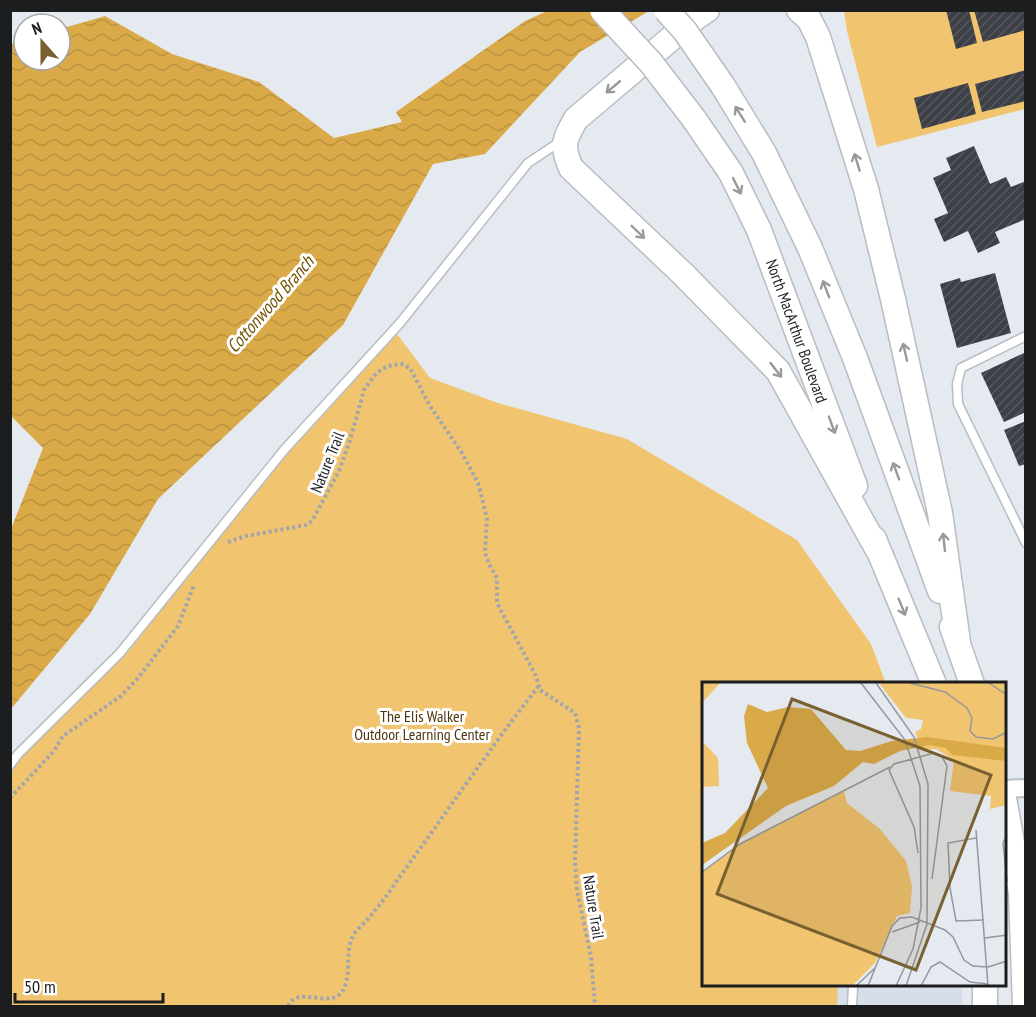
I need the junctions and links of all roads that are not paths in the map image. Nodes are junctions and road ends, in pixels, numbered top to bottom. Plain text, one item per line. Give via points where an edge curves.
1 (602, 10) edge
2 (666, 10) edge
3 (707, 10) edge
4 (800, 10) edge
5 (564, 140) junction
6 (1026, 336) edge
7 (1026, 543) edge
8 (879, 552) junction
9 (958, 642) junction
10 (933, 682) edge
11 (971, 682) edge
12 (10, 765) edge
13 (1026, 788) edge
14 (1006, 789) edge
15 (1006, 804) edge
16 (853, 987) edge
17 (984, 987) edge
18 (852, 1006) edge
19 (985, 1006) edge
20 (1025, 1006) edge

1 -> 8 main road, North MacArthur Boulevard, bridge via 651,63 731,173 759,230
9 -> 2 main road, bridge via 855,358 810,248 764,153 723,86
3 -> 5 main road via 576,119
9 -> 4 main road via 940,513 866,189 818,37
5 -> 8 main road via 571,168 778,371
5 - 12 lane via 528,163 400,323 284,450 120,652
6 - 7 lane via 962,368 957,384 958,404
8 -> 10 main road, North MacArthur Boulevard
9 - 11 main road
13 - 14 street
15 - 20 main road via 1021,893
16 - 18 lane
17 - 19 main road

